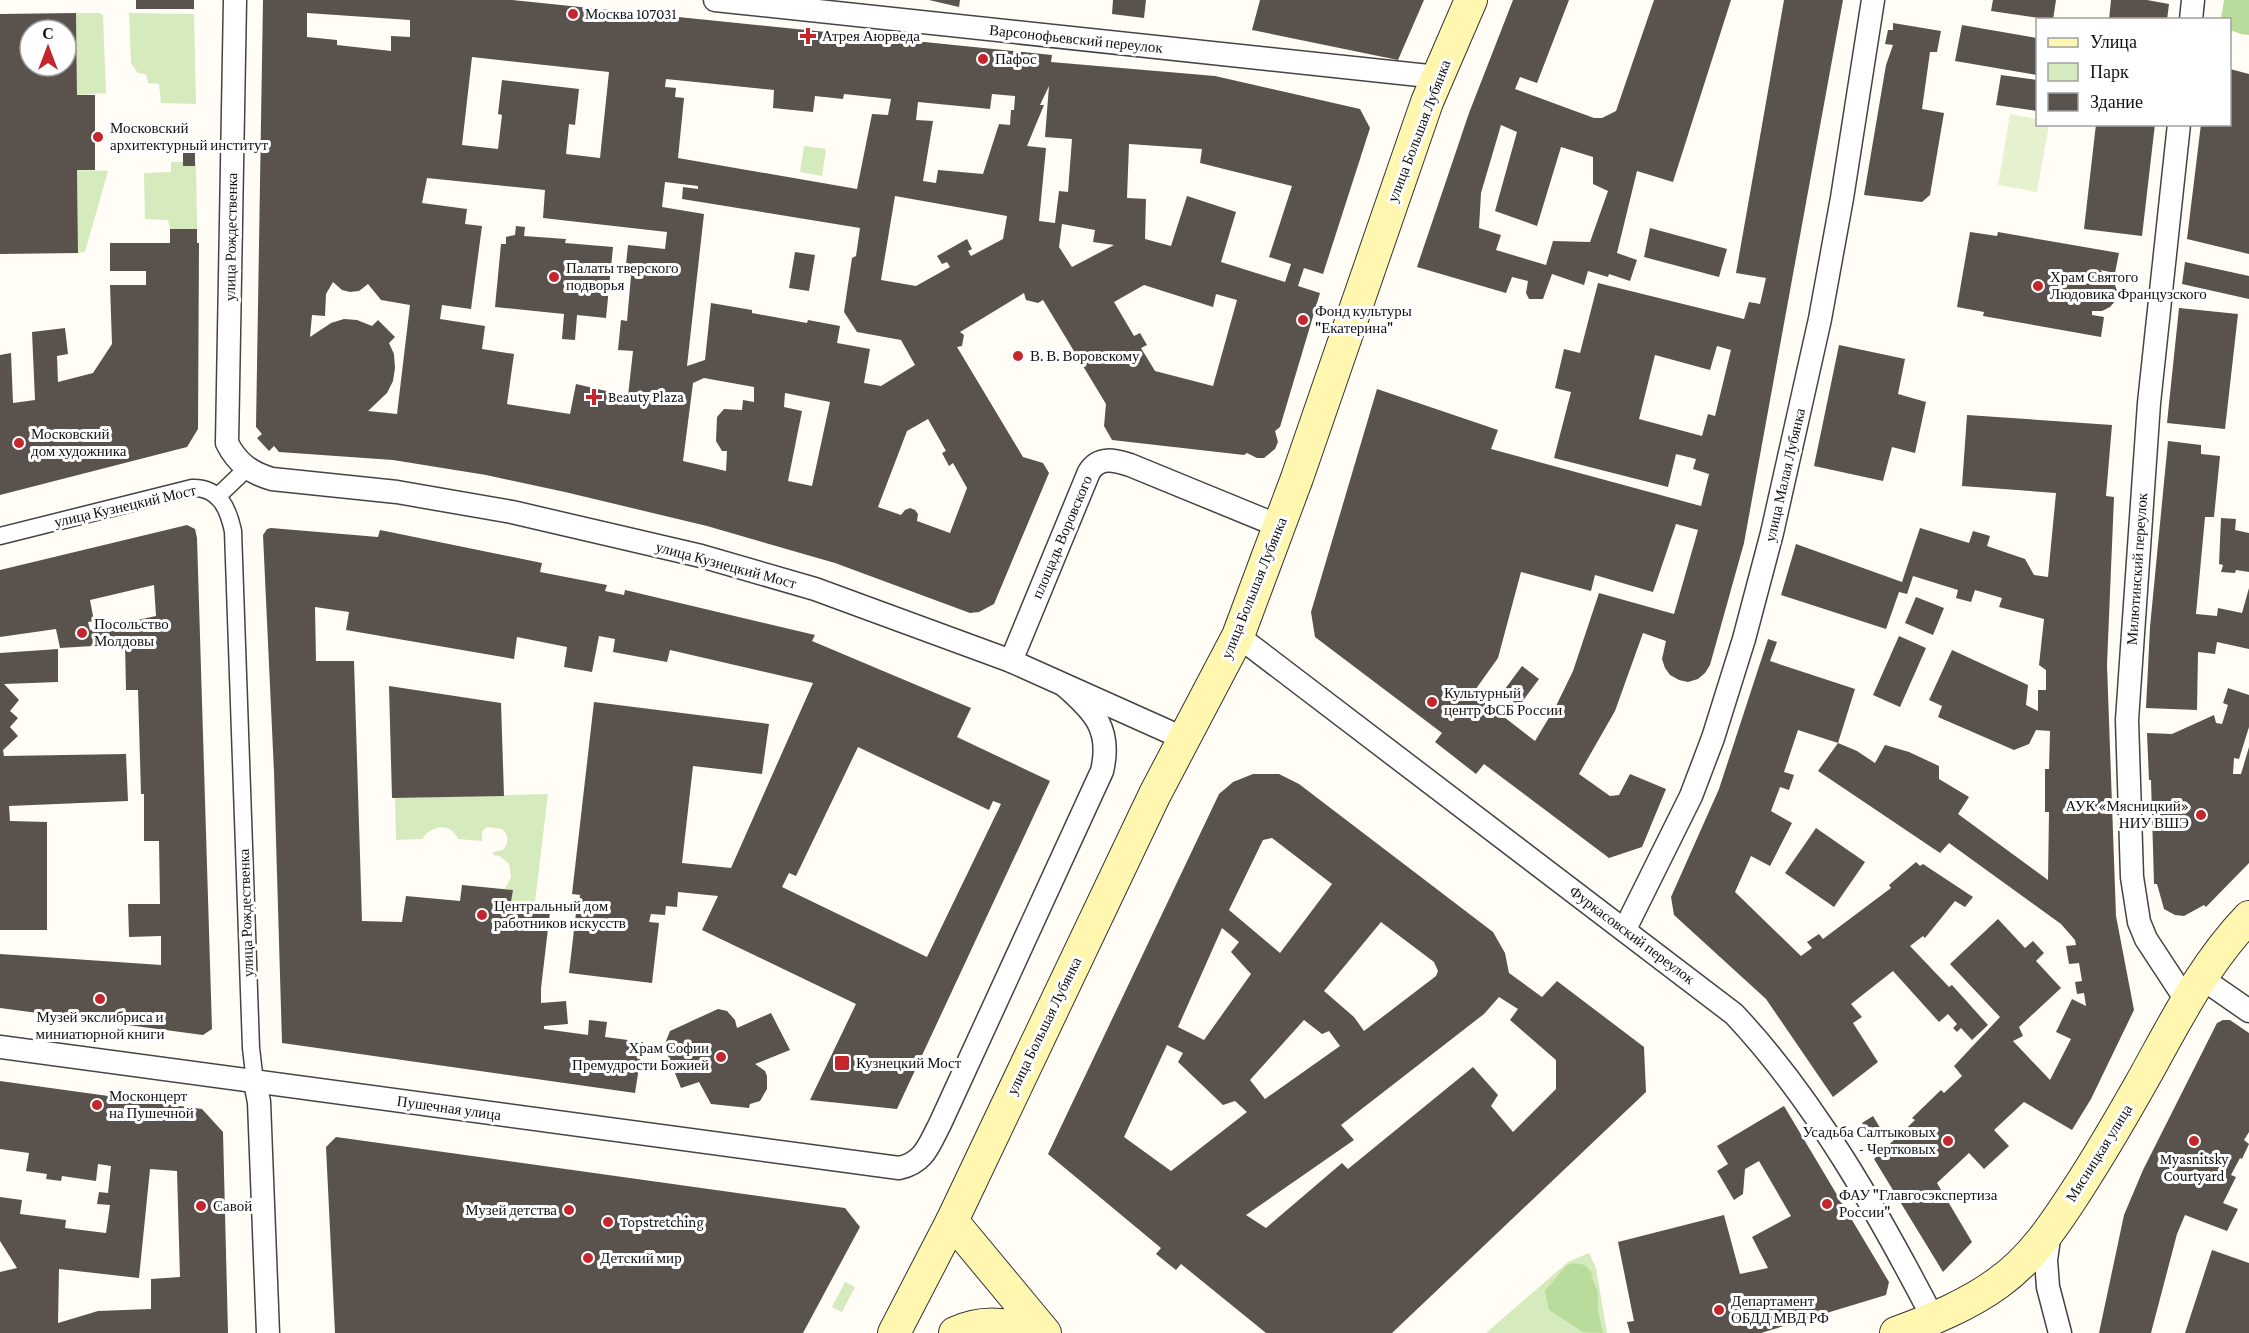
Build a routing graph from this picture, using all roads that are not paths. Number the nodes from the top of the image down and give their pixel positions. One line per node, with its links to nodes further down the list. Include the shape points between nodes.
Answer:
1 (235, 0): 9 (street, улица Рождественка, via 227,443)
2 (715, 0): 7 (street, Варсонофьевский переулок)
3 (1471, 0): 7 (main road, улица Большая Лубянка)
4 (1873, 0): 18 (street, улица Малая Лубянка, via 1820,319 1747,629 1691,796)
5 (2193, 0): 6 (street)
6 (2191, 18)
7 (1438, 77): 11 (main road, улица Большая Лубянка)
8 (2179, 126): 19 (street, Милютинский переулок, via 2148,411 2127,720 2132,877 2139,922 2146,939)
9 (243, 471): 10 (street, улица Кузнецкий Мост); 14 (street, улица Кузнецкий Мост, via 272,479 397,492 512,512 701,556 815,589)
10 (218, 496): 12 (street, улица Кузнецкий Мост, via 201,487 192,488); 22 (street, улица Рождественка, via 230,515 233,531)
11 (1279, 526): 13 (main road, улица Большая Лубянка); 14 (street, площадь Воровского, via 1130,465 1112,460 1096,463)
12 (0, 536)
13 (1238, 636): 16 (main road, улица Большая Лубянка); 18 (street, Фуркасовский переулок)
14 (1011, 661): 15 (street, улица Кузнецкий Мост)
15 (1064, 684): 16 (street, улица Кузнецкий Мост); 22 (street, Пушечная улица, via 1099,722 1106,754 1101,771 940,1124 920,1159 911,1166 899,1168)
16 (1185, 739): 23 (main road, улица Большая Лубянка, via 1155,794)
17 (2249, 917): 19 (main road, Мясницкая улица)
18 (1625, 929): 25 (street, Фуркасовский переулок, via 1721,1002 1750,1031 1819,1120)
19 (2193, 989): 20 (street); 24 (main road, Мясницкая улица, via 2108,1142)
20 (2249, 1011)
21 (0, 1047): 22 (street, Пушечная улица)
22 (255, 1082): 26 (street, улица Рождественка)
23 (952, 1221): 27 (main road, улица Большая Лубянка); 30 (main road)
24 (2050, 1230): 25 (main road, Мясницкая улица, via 2019,1267 1997,1284); 32 (street, via 2048,1287)
25 (1934, 1318): 31 (main road, Мясницкая улица)
26 (268, 1333)
27 (894, 1333)
28 (955, 1333): 29 (main road, via 992,1323)
29 (1030, 1333)
30 (1045, 1333)
31 (1896, 1333)
32 (2060, 1333)

